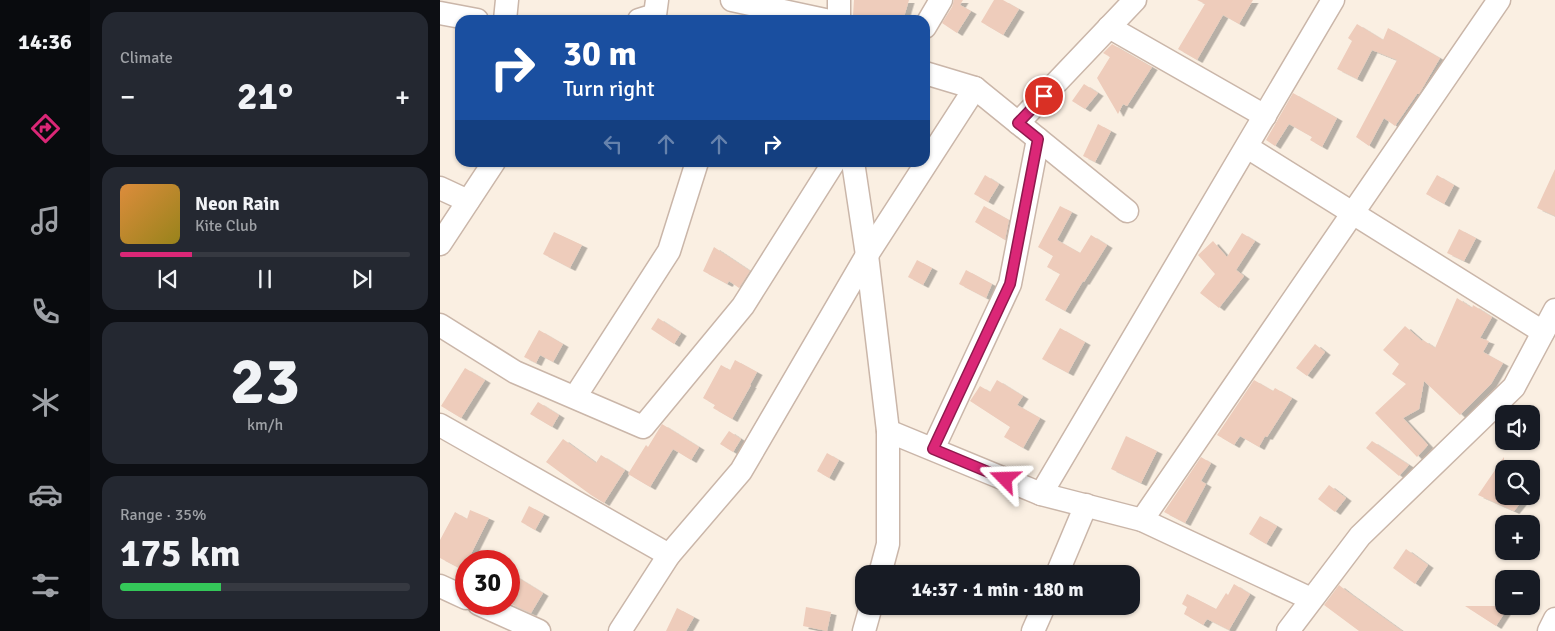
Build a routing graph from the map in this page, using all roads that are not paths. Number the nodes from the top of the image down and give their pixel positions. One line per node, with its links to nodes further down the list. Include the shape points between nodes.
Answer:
1 (508, 0): 10 (street)
2 (657, 0): 11 (street)
3 (839, 0): 13 (street)
4 (941, 0): 15 (street)
5 (1135, 0): 16 (street)
6 (1333, 0): 19 (street)
7 (1499, 0): 32 (street)
8 (741, 8): 12 (street)
9 (440, 13): 14 (street)
10 (505, 15)
11 (655, 15)
12 (790, 15)
13 (839, 15)
14 (455, 16)
15 (930, 19)
16 (1109, 27): 19 (street); 20 (street)
17 (930, 74): 18 (street)
18 (975, 88): 20 (street); 23 (street)
19 (1265, 116): 22 (street)
20 (1018, 123): 21 (street)
21 (1038, 139): 31 (street); 41 (street, via 1010,284)
22 (1247, 147): 32 (street); 42 (street)
23 (930, 158)
24 (491, 167): 30 (street)
25 (696, 167): 38 (street, via 669,250)
26 (831, 167): 38 (street, via 743,306 643,427)
27 (854, 167): 34 (street)
28 (924, 167): 34 (street)
29 (440, 188): 30 (street)
30 (468, 201): 33 (street)
31 (1127, 211)
32 (1353, 213): 37 (street); 44 (street)
33 (440, 244)
34 (868, 255): 40 (street); 45 (street, via 741,471)
35 (1555, 310): 37 (street)
36 (440, 326): 38 (street, via 515,372)
37 (1543, 332): 50 (street, via 1514,387 1360,536)
38 (575, 397)
39 (440, 425): 45 (street)
40 (888, 431): 41 (street); 46 (street, via 888,544)
41 (933, 449): 42 (street)
42 (1041, 494): 43 (street)
43 (1086, 505): 44 (street); 47 (street)
44 (1142, 520): 50 (street)
45 (669, 555): 56 (street)
46 (882, 565)
47 (1061, 565)
48 (440, 586): 49 (street)
49 (455, 593)
50 (1312, 599): 59 (street)
51 (503, 615): 55 (street)
52 (868, 615): 57 (street)
53 (1040, 615): 58 (street)
54 (1555, 619): 60 (street)
55 (539, 631)
56 (620, 631)
57 (864, 631)
58 (1034, 631)
59 (1288, 631)
60 (1548, 631)

